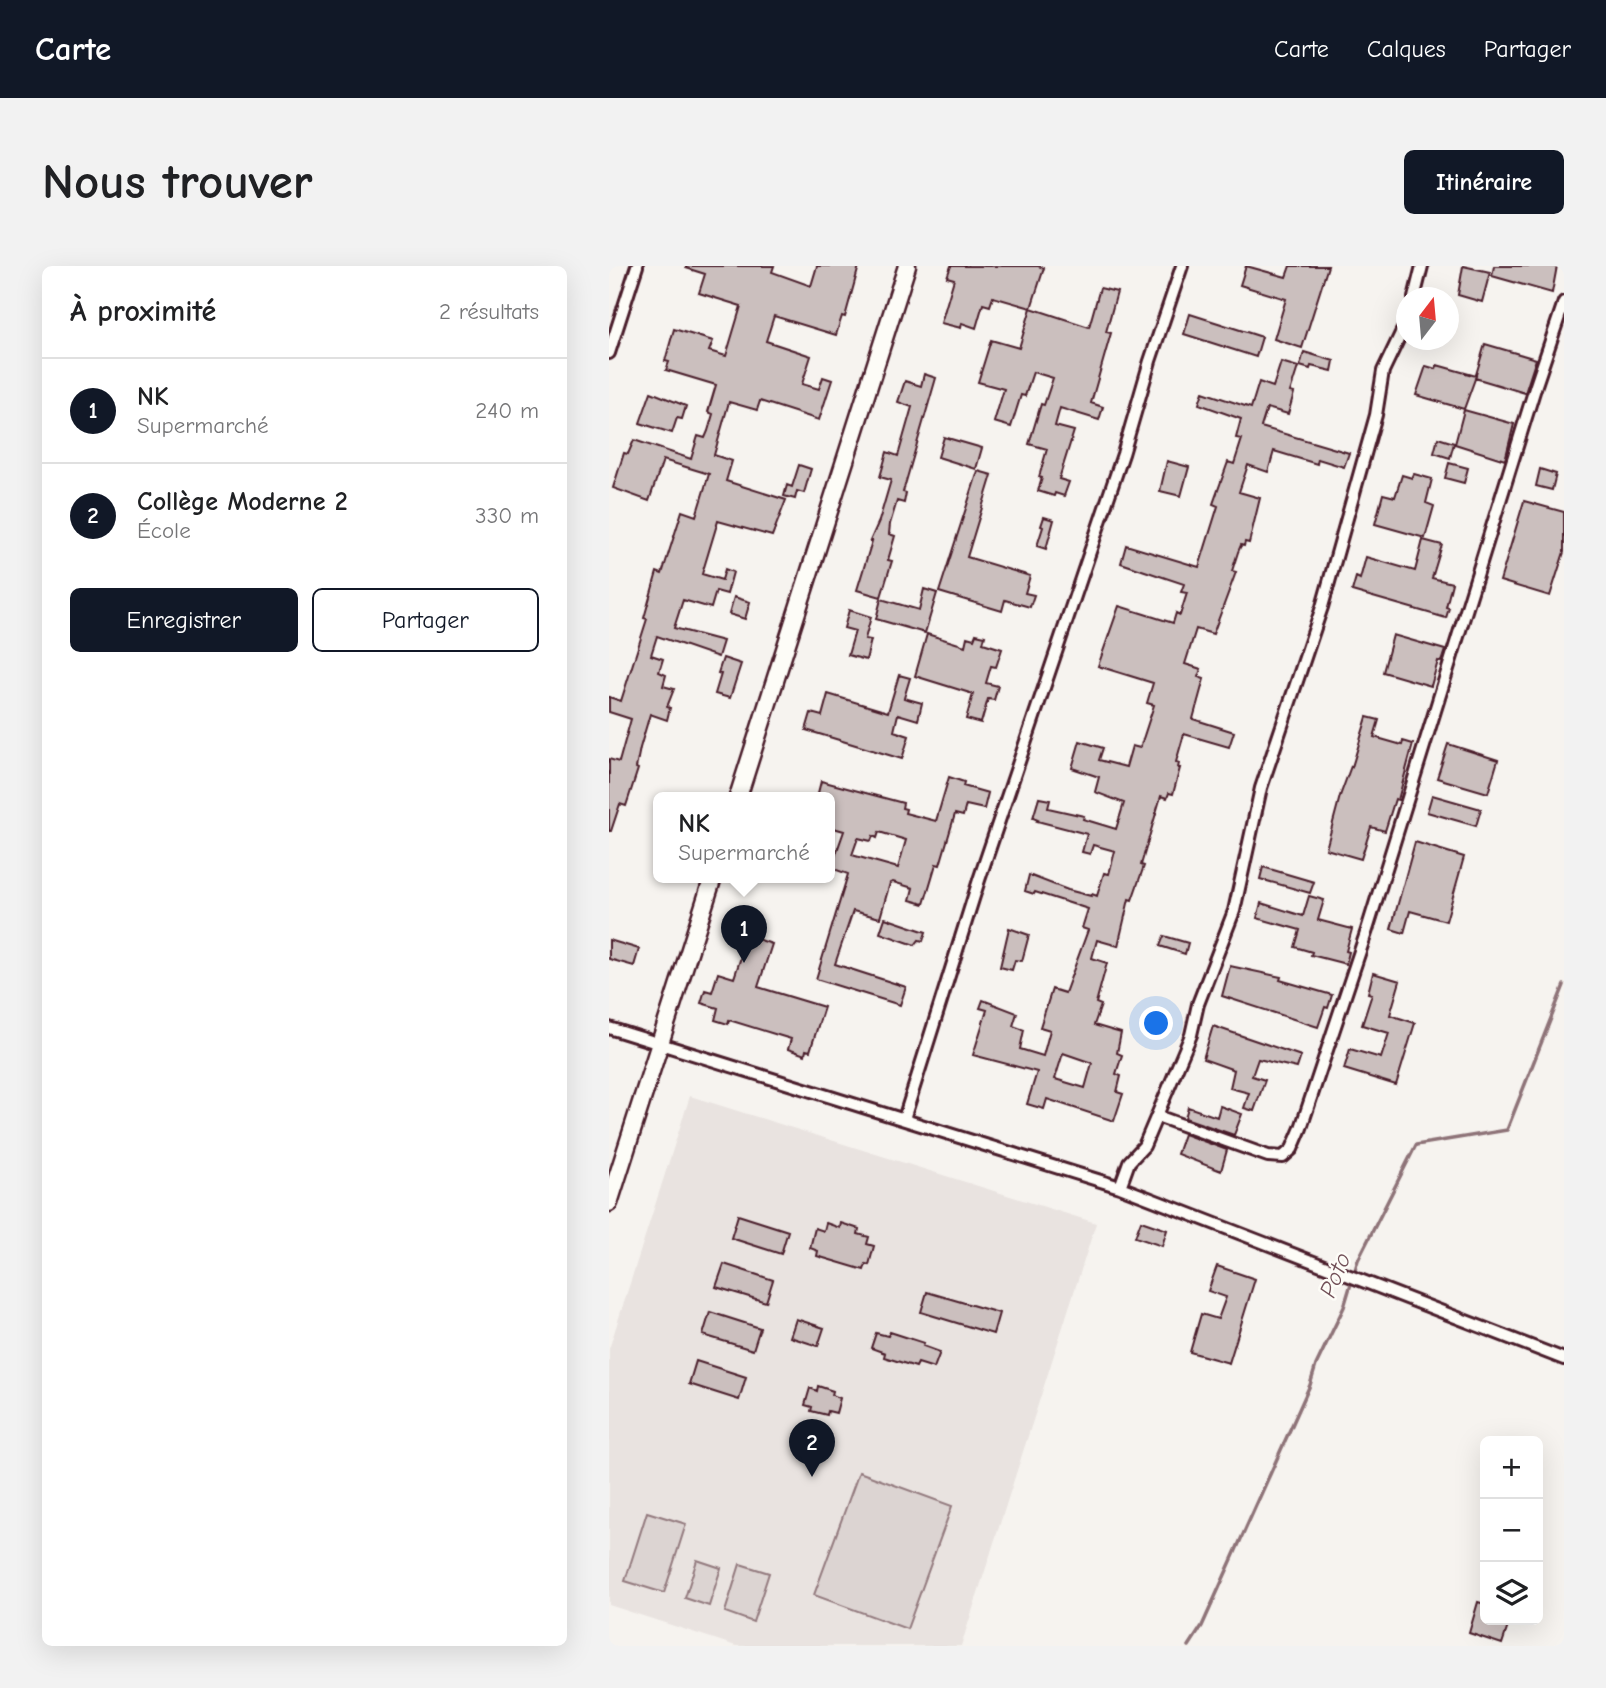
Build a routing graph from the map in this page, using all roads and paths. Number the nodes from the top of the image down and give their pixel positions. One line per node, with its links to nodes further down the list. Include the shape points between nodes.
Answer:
1 (637, 266): 8 (street)
2 (907, 266): 9 (street)
3 (1182, 266): 14 (street, via 978,880)
4 (1422, 266): 5 (street)
5 (1417, 287)
6 (1564, 302): 13 (street, via 1367,930 1292,1149 1283,1157 1268,1156)
7 (1396, 344): 13 (street, via 1383,371 1376,415 1322,607 1261,788 1234,911)
8 (609, 353)
9 (741, 792)
10 (711, 883): 12 (street)
11 (609, 1028): 12 (street)
12 (660, 1044): 14 (street); 16 (street)
13 (1157, 1116): 15 (street, via 1144,1146 1129,1162)
14 (904, 1119): 15 (street)
15 (1120, 1187): 17 (street)
16 (609, 1203)
17 (1564, 1359)

